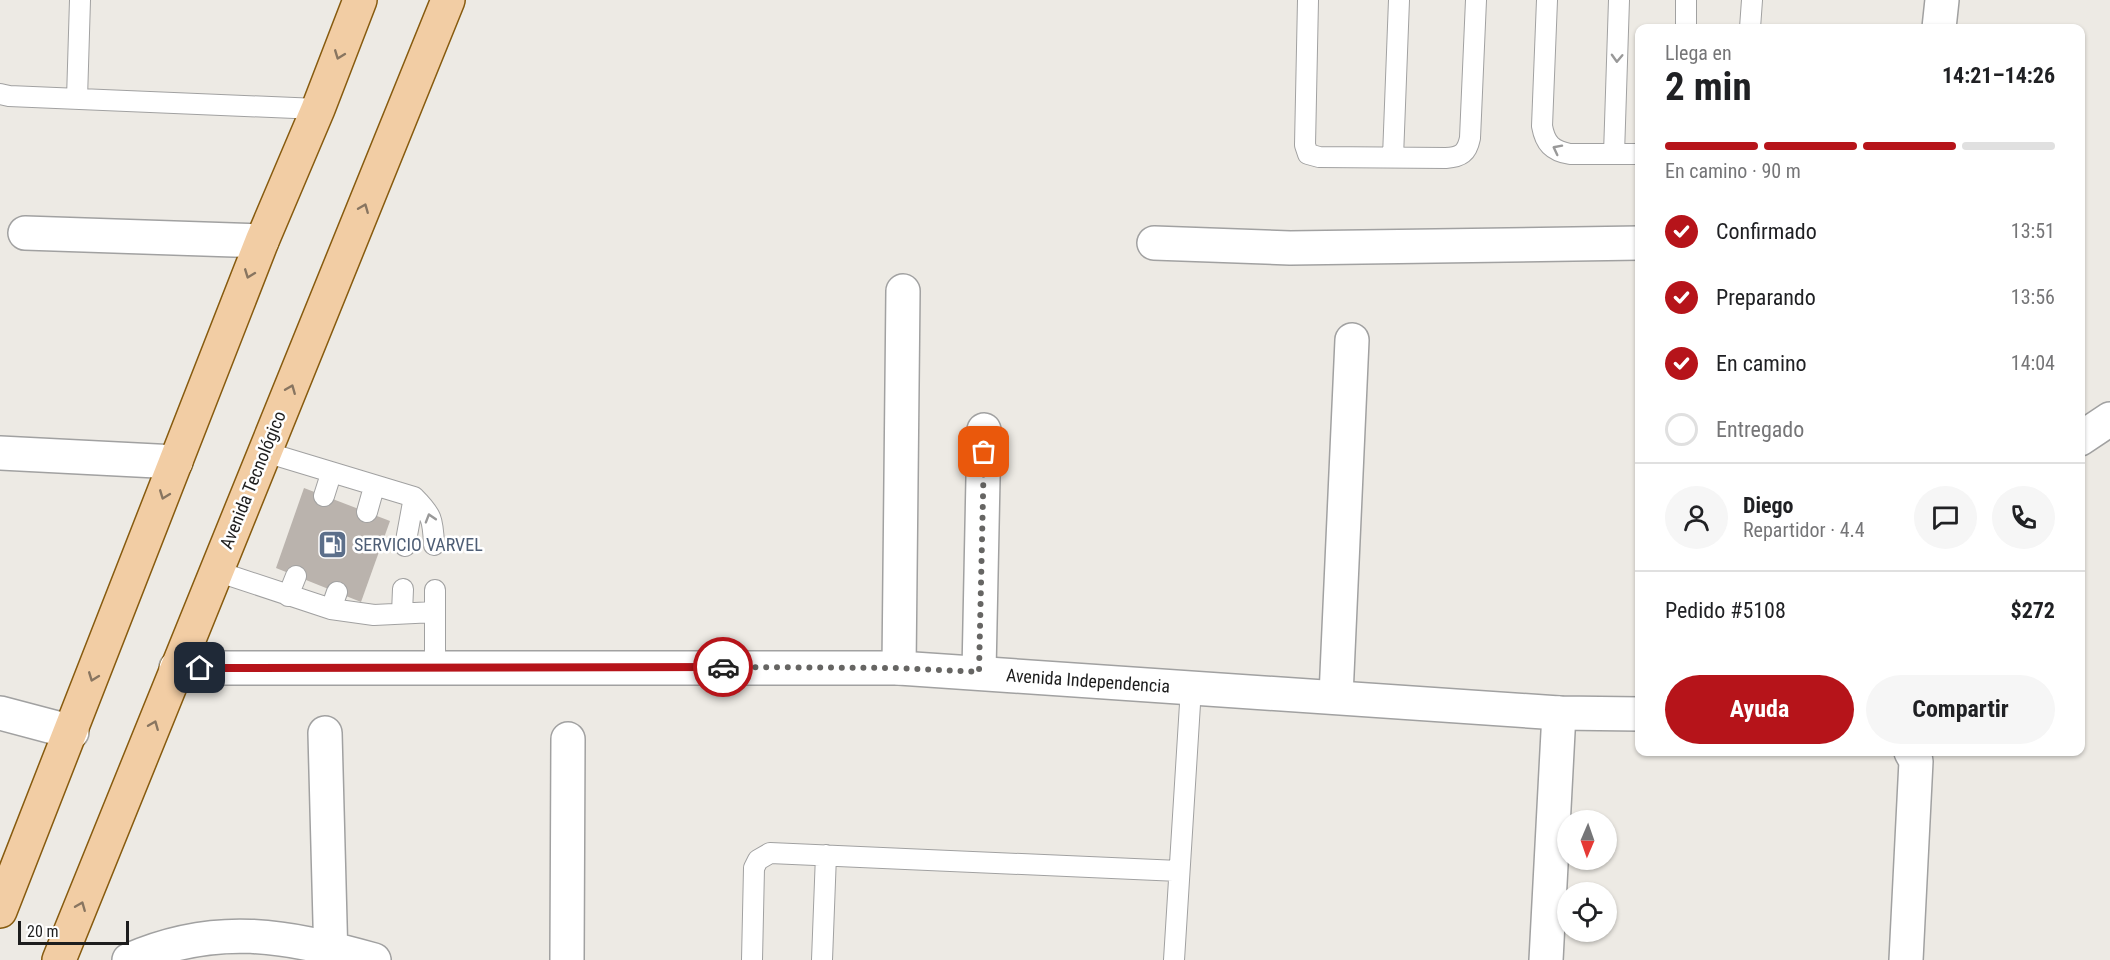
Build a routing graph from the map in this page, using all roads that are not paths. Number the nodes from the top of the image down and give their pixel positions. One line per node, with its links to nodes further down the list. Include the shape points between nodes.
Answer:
1 (80, 0): 16 (lane)
2 (360, 0): 17 (main road, one-way to 17)
3 (448, 0): 30 (main road, Avenida Tecnológico, one-way to 3)
4 (1308, 0): 20 (lane, via 1308,154)
5 (1399, 0): 20 (lane)
6 (1476, 0): 20 (lane, via 1468,148 1458,158)
7 (1547, 0): 18 (lane, one-way to 7, via 1559,152 1543,134)
8 (1619, 0): 18 (lane, one-way to 18)
9 (1686, 0): 12 (lane)
10 (1752, 0): 13 (lane)
11 (1942, 0): 14 (street)
12 (1686, 24)
13 (1750, 24)
14 (1939, 24)
15 (0, 94): 16 (lane)
16 (77, 99): 17 (lane)
17 (318, 109): 22 (main road)
18 (1614, 154): 19 (lane)
19 (1635, 154)
20 (1393, 157)
21 (25, 233): 22 (street)
22 (262, 241): 32 (main road, one-way to 32)
23 (1154, 243): 24 (street, via 1290,248)
24 (1635, 243)
25 (903, 291): 48 (street)
26 (1352, 340): 52 (street)
27 (2110, 419): 29 (street)
28 (984, 430): 50 (street)
29 (2085, 436)
30 (265, 452): 33 (lane); 40 (main road, Avenida Tecnológico)
31 (0, 453): 32 (street)
32 (176, 462): 56 (main road, one-way to 56)
33 (331, 474): 34 (lane); 35 (lane)
34 (374, 487): 36 (lane); 37 (lane)
35 (324, 496)
36 (414, 497): 38 (lane, one-way to 36, via 432,518); 39 (lane)
37 (367, 512)
38 (434, 545)
39 (405, 546)
40 (216, 571): 44 (lane); 47 (main road, Avenida Tecnológico)
41 (296, 576): 44 (lane)
42 (403, 589): 46 (lane)
43 (435, 590): 45 (lane)
44 (288, 596): 46 (lane, via 334,601 374,615)
45 (435, 612): 46 (lane); 49 (lane)
46 (402, 613)
47 (176, 668): 49 (street, Avenida Independencia); 65 (main road, Avenida Tecnológico, one-way to 47)
48 (899, 668): 49 (street, Avenida Independencia); 50 (street, Avenida Independencia)
49 (435, 669)
50 (979, 672): 51 (street, Avenida Independencia)
51 (1191, 688): 52 (street, Avenida Independencia); 61 (lane)
52 (1336, 696): 54 (street, Avenida Independencia)
53 (0, 713): 56 (street)
54 (1559, 713): 55 (street, Avenida Independencia); 72 (street)
55 (1635, 714)
56 (72, 732): 62 (main road)
57 (326, 733): 64 (street)
58 (568, 739): 68 (street)
59 (1913, 756): 73 (street)
60 (826, 855): 61 (lane); 69 (lane, via 770,854 758,860 754,868); 70 (lane)
61 (1179, 871): 71 (lane)
62 (0, 911)
63 (195, 949): 64 (street, via 219,935 275,938); 66 (street, via 176,942)
64 (331, 954): 67 (street)
65 (59, 960)
66 (129, 960)
67 (374, 960)
68 (567, 960)
69 (752, 960)
70 (822, 960)
71 (1174, 960)
72 (1546, 960)
73 (1906, 960)

